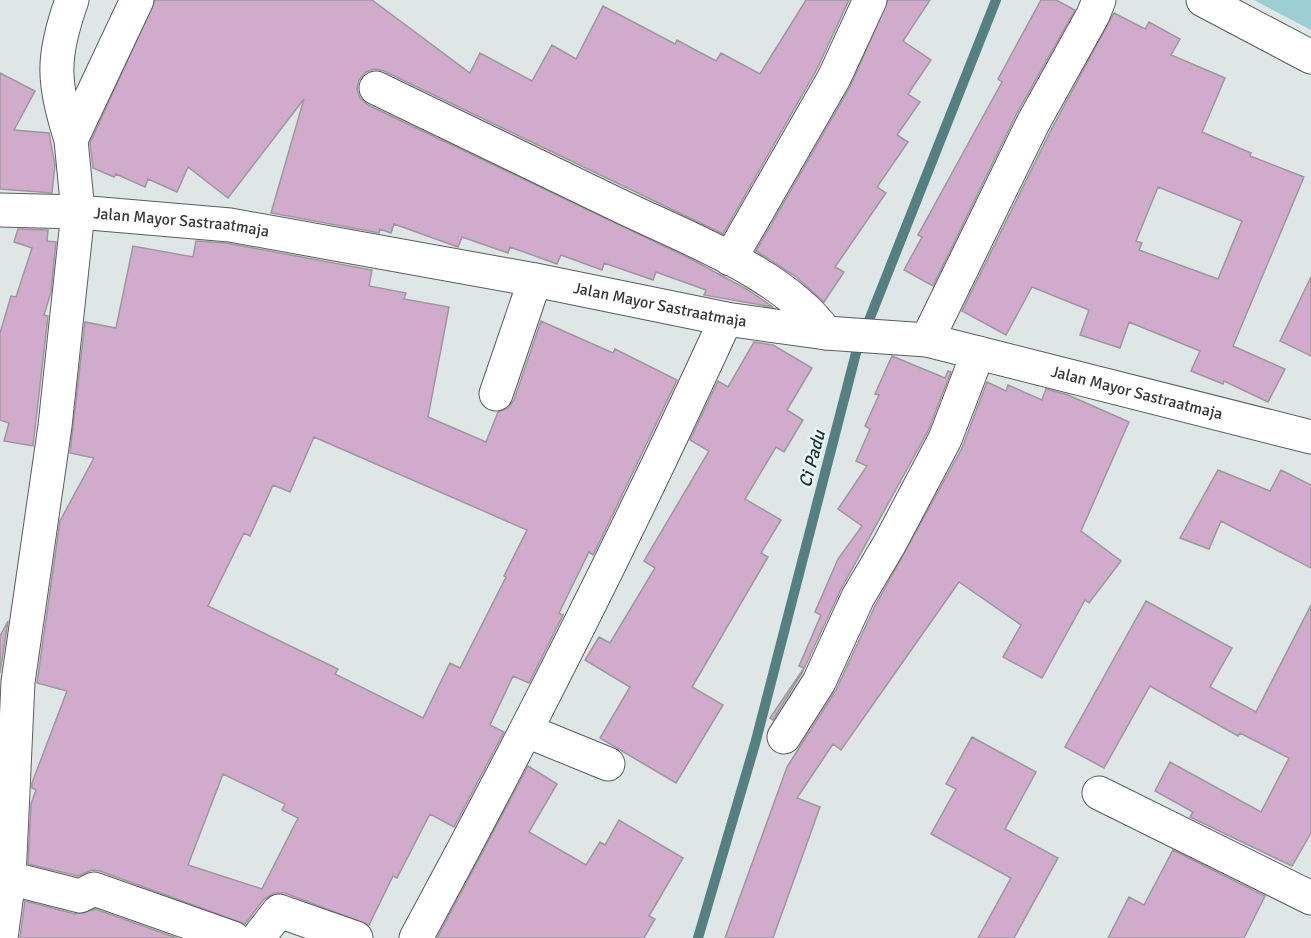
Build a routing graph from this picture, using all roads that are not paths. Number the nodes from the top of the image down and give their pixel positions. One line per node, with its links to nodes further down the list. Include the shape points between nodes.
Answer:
1 (72, 0): 8 (street, via 62,28 55,72)
2 (136, 0): 8 (street)
3 (870, 0): 11 (street, via 834,78)
4 (1099, 0): 15 (street)
5 (1203, 0): 6 (street)
6 (1311, 57)
7 (375, 88): 11 (street)
8 (71, 140): 10 (street)
9 (0, 210): 10 (street, Jalan Mayor Sastraatmaja)
10 (78, 212): 12 (street, Jalan Mayor Sastraatmaja, via 230,225); 23 (street, via 55,426 18,682)
11 (729, 259): 14 (street, via 790,293)
12 (535, 280): 13 (street, Jalan Mayor Sastraatmaja); 17 (street)
13 (726, 319): 14 (street, Jalan Mayor Sastraatmaja); 19 (street, via 645,496)
14 (827, 333): 15 (street, Jalan Mayor Sastraatmaja)
15 (913, 338): 16 (street, Jalan Mayor Sastraatmaja)
16 (978, 352): 18 (street, Jalan Mayor Sastraatmaja); 20 (street, via 945,439 858,597 819,681)
17 (496, 394)
18 (1311, 437)
19 (527, 731): 21 (street); 29 (street)
20 (784, 737)
21 (608, 765)
22 (1099, 793): 24 (street)
23 (9, 878): 25 (street); 26 (street, via 80,896 90,890 99,891)
24 (1311, 898)
25 (1, 938)
26 (233, 938)
27 (258, 938): 28 (street, via 279,910)
28 (356, 938)
29 (416, 938)

